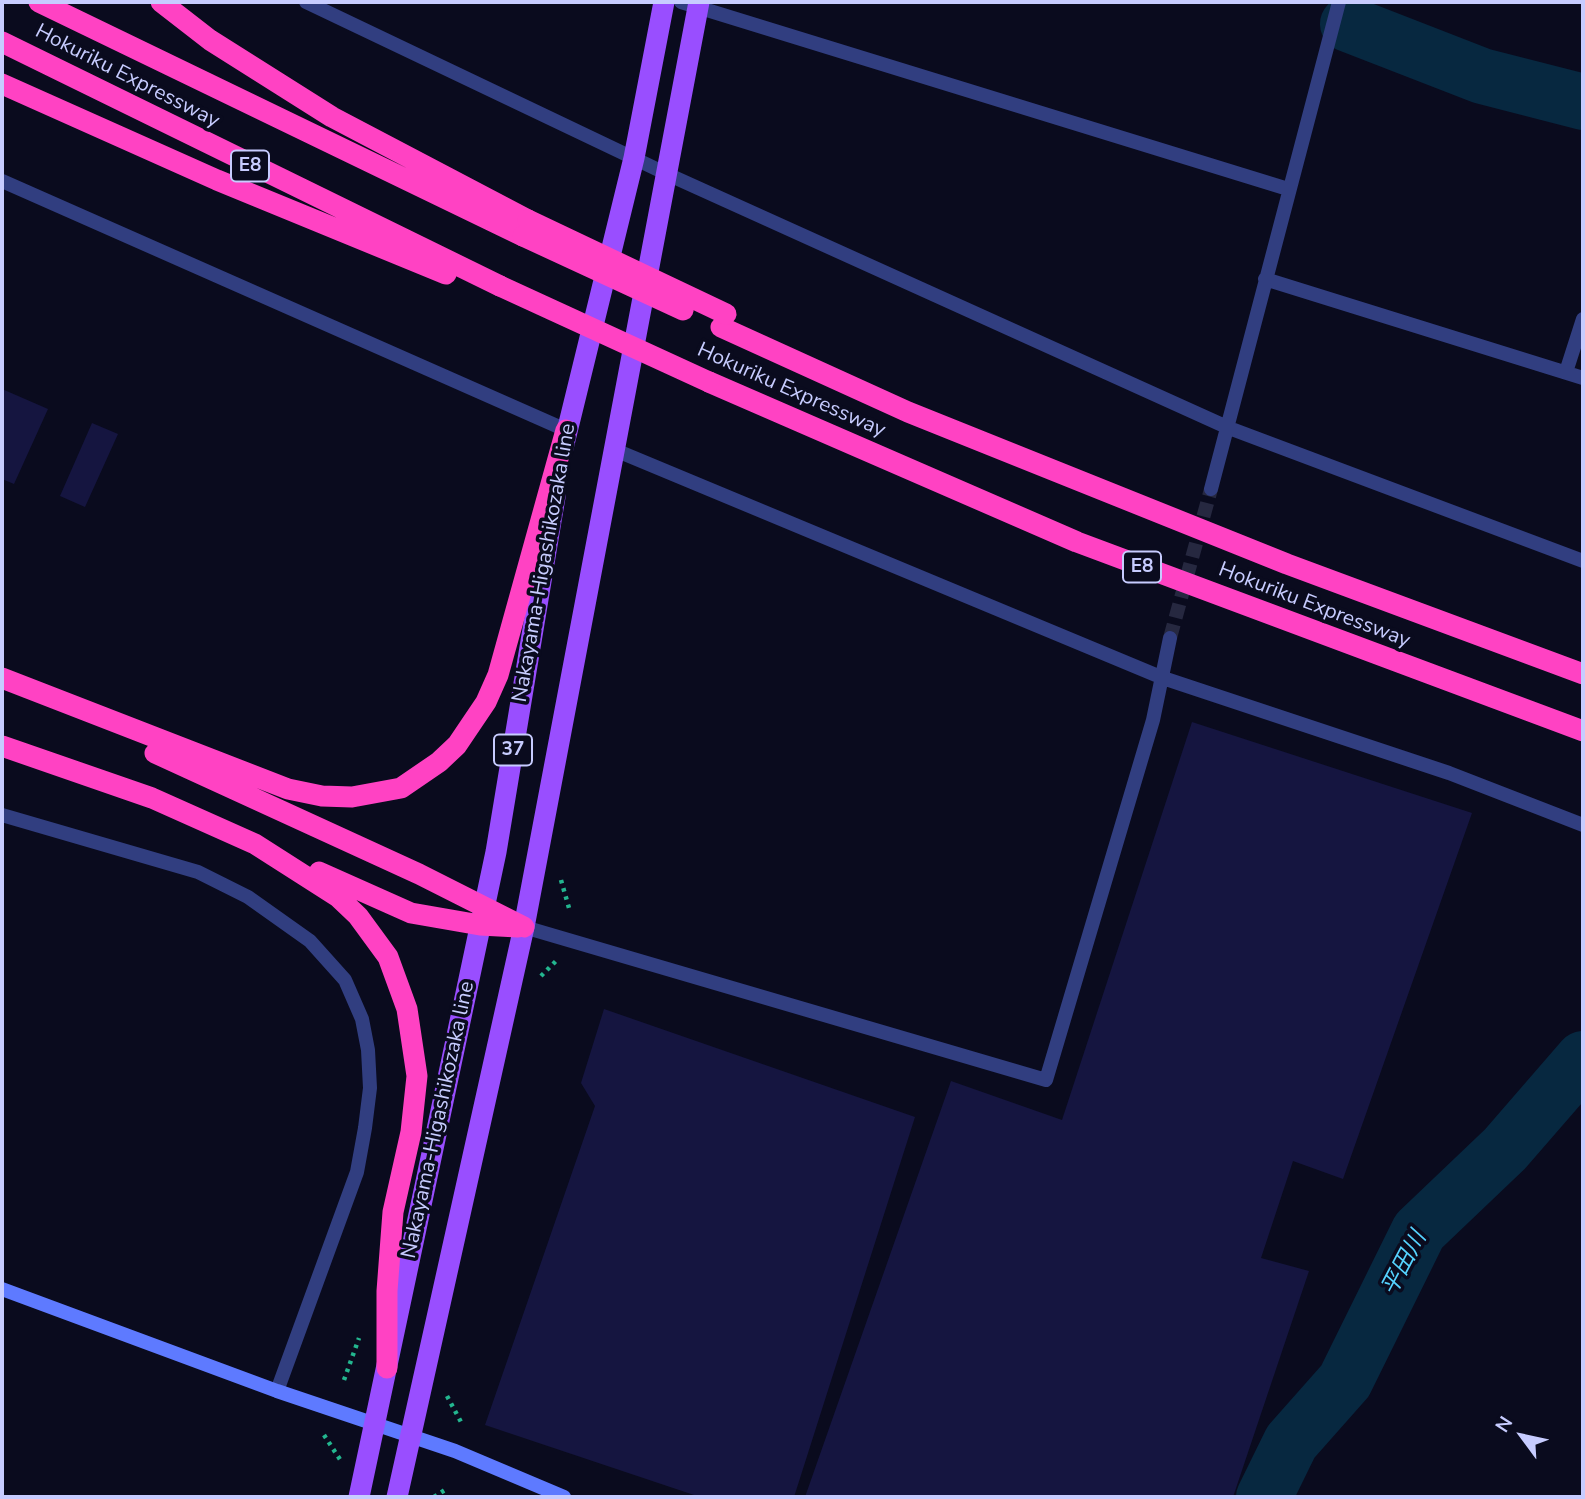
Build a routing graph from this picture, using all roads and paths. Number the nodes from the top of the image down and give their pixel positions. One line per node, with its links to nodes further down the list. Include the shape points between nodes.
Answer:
1 (39, 2): 13 (highway, Hokuriku Expressway)
2 (161, 2): 13 (highway, via 210,40 332,117)
3 (306, 2): 9 (street)
4 (664, 2): 9 (main road, Nakayama-Higashikozaka line / 37)
5 (1339, 2): 12 (street)
6 (693, 4): 10 (main road, Nakayama-Higashikozaka line / 37); 12 (street)
7 (2, 42): 15 (highway, Hokuriku Expressway / E8)
8 (2, 84): 15 (highway, via 217,180)
9 (634, 158): 10 (street); 20 (main road, Nakayama-Higashikozaka line / 37)
10 (667, 174): 19 (street); 21 (main road, Nakayama-Higashikozaka line / 37)
11 (2, 181): 20 (street)
12 (1288, 189): 14 (street)
13 (525, 228): 25 (highway, Hokuriku Expressway, bridge, via 723,321 1024,450 1110,493)
14 (1265, 279): 17 (street); 19 (street)
15 (499, 290): 29 (highway, Hokuriku Expressway / E8, bridge, via 1090,547)
16 (1583, 319): 17 (street)
17 (1566, 372): 18 (street)
18 (1583, 378)
19 (1229, 428): 22 (street); 23 (street)
20 (566, 430): 26 (highway, via 498,675 486,702 457,745 401,788 352,797 288,789); 34 (main road, Nakayama-Higashikozaka line / 37)
21 (615, 450): 27 (street); 35 (main road, Nakayama-Higashikozaka line / 37)
22 (1211, 489)
23 (1583, 561)
24 (1170, 638): 27 (street)
25 (1583, 674)
26 (2, 678)
27 (1163, 678): 32 (street, via 1449,773); 35 (street, via 1046,1080)
28 (2, 683): 34 (highway)
29 (1583, 731)
30 (2, 746): 33 (highway, via 152,799)
31 (2, 815): 38 (street, via 198,872 247,897 310,941 345,980 362,1018 368,1051 365,1128 357,1172)
32 (1583, 825)
33 (255, 844): 34 (highway, via 411,913); 37 (highway, via 310,877 358,916 388,957 407,1009 416,1076 411,1132 393,1212)
34 (482, 916): 35 (highway); 37 (main road, Nakayama-Higashikozaka line / 37)
35 (524, 927): 40 (main road, Nakayama-Higashikozaka line / 37)
36 (2, 1289): 38 (street)
37 (387, 1368): 39 (main road, Nakayama-Higashikozaka line / 37)
38 (277, 1391): 39 (street)
39 (372, 1422): 40 (street); 42 (main road, Nakayama-Higashikozaka line / 37)
40 (410, 1436): 43 (main road, Nakayama-Higashikozaka line / 37); 45 (street)
41 (448, 1488): 44 (path)
42 (359, 1497)
43 (397, 1497)
44 (434, 1497)
45 (564, 1497)

